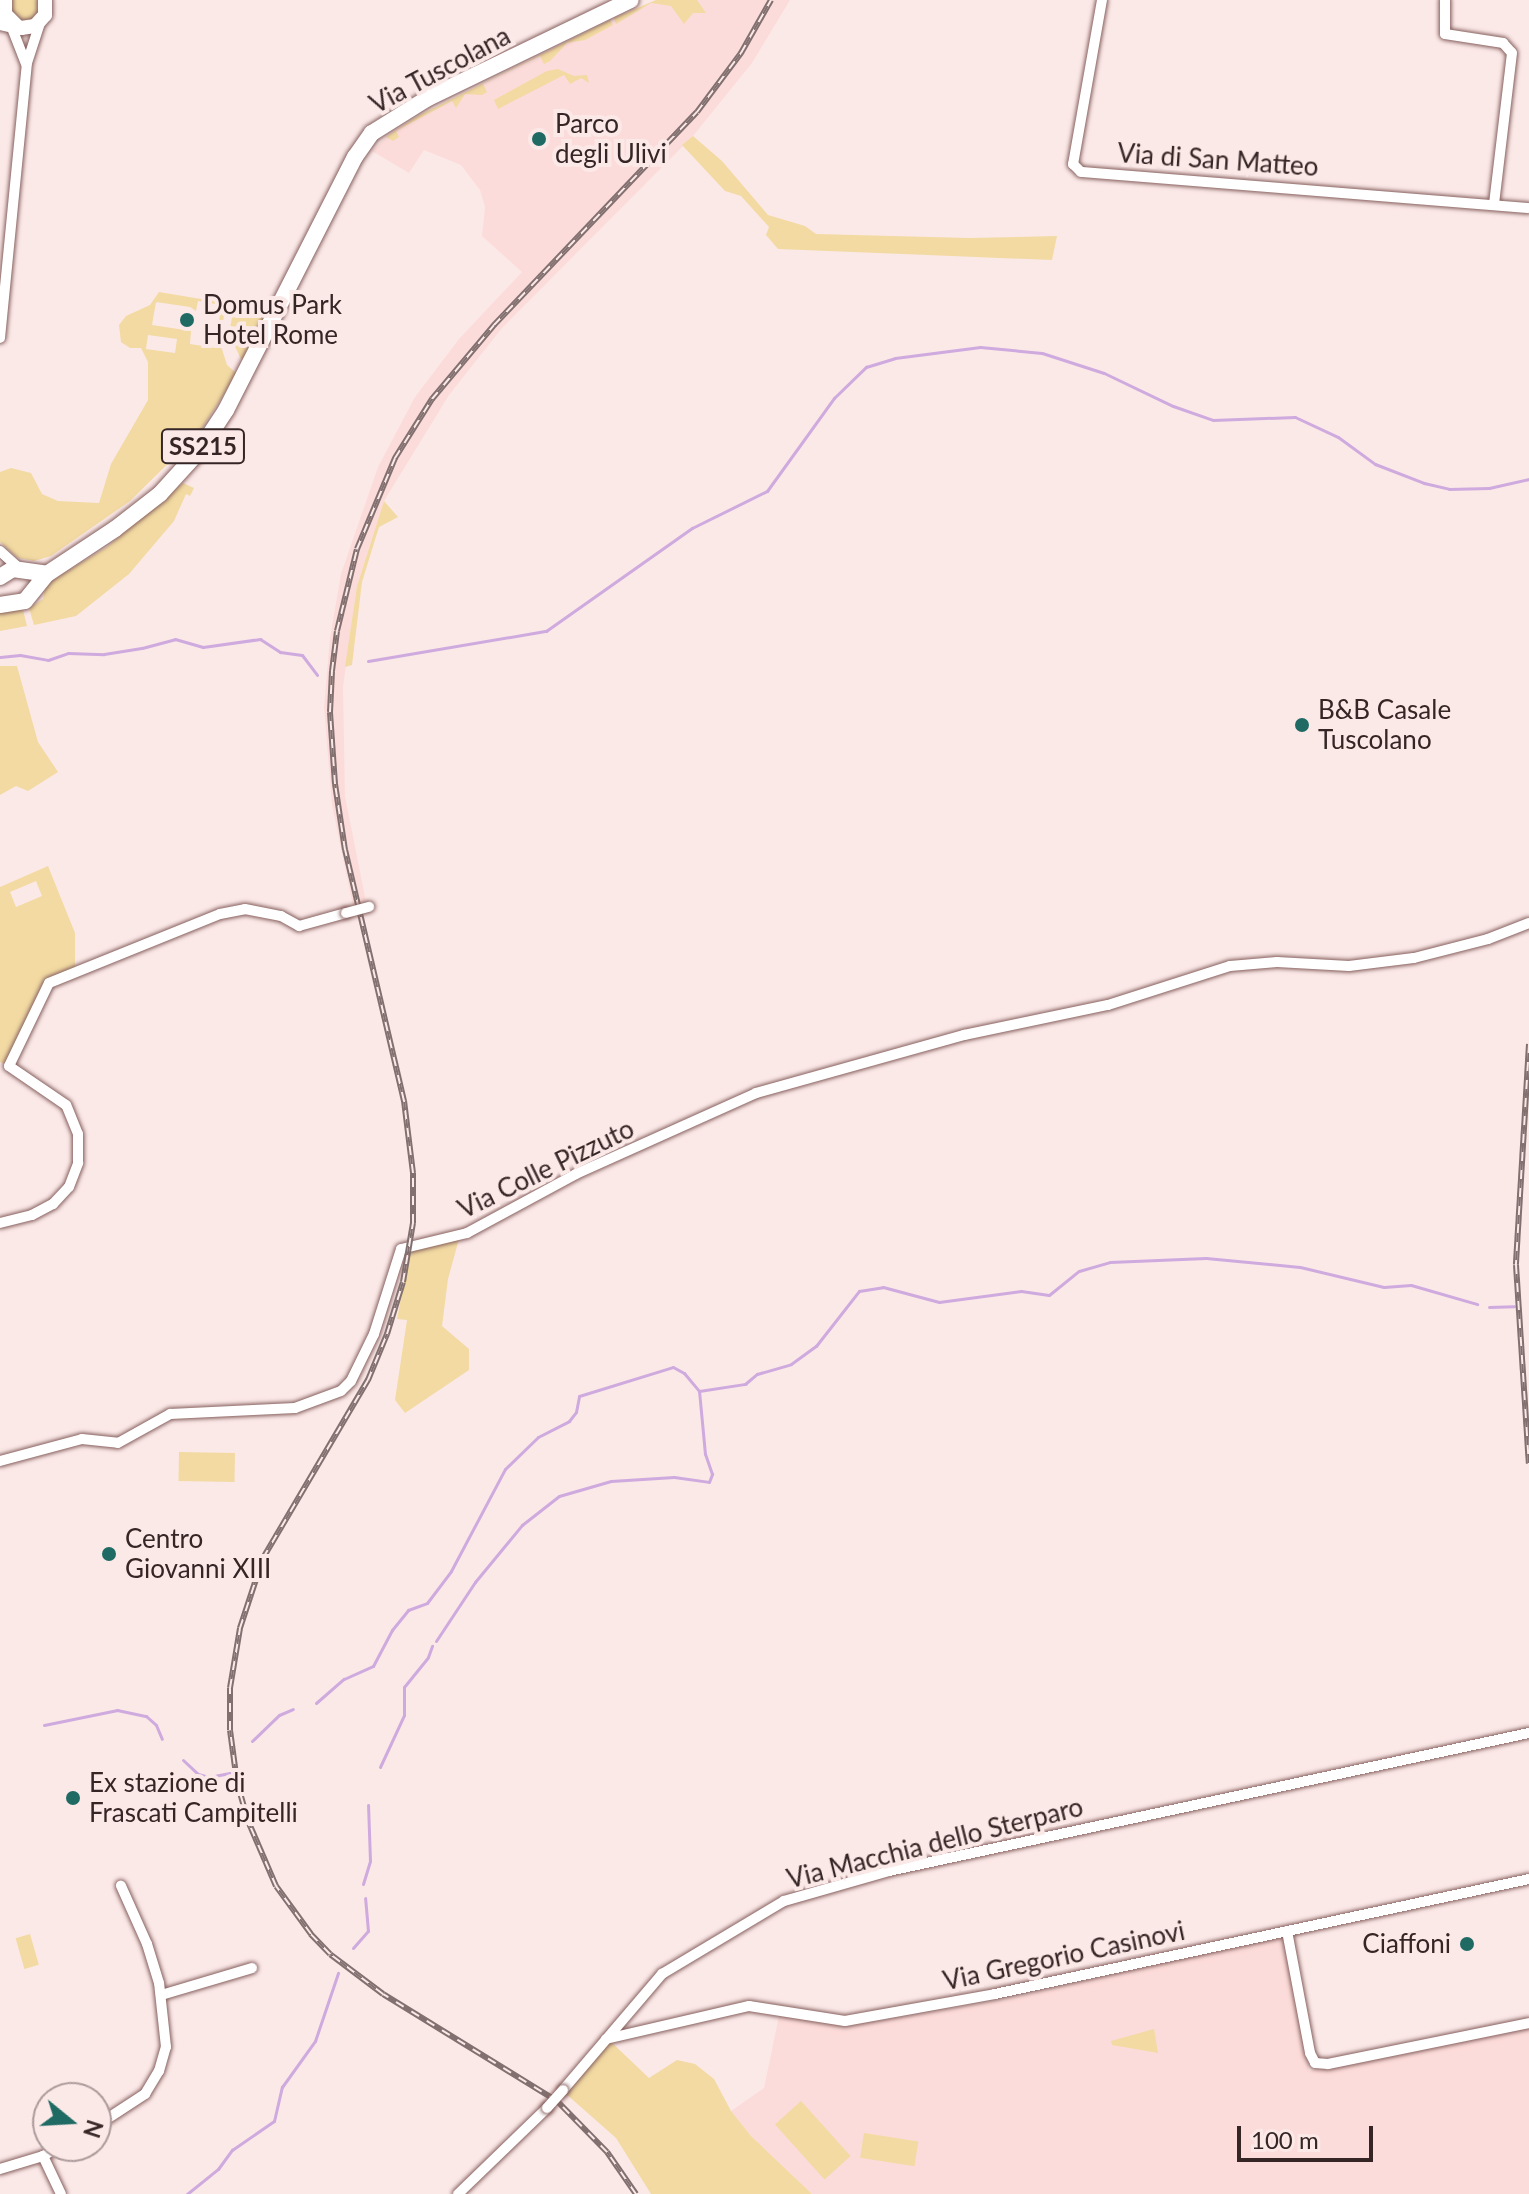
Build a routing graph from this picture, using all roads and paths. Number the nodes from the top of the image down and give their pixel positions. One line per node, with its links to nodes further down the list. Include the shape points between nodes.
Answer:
1 (5, 0): 9 (main road)
2 (45, 0): 8 (main road)
3 (615, 0): 7 (main road, Via Tuscolana / SS215)
4 (631, 0): 7 (main road, Via Tuscolana / SS215)
5 (1102, 0): 11 (street, Via di San Matteo, via 1073,164 1081,172)
6 (1445, 0): 11 (street, via 1447,36 1503,43 1512,53)
7 (601, 13): 16 (main road, Via Tuscolana / SS215, via 428,98 372,133 207,440 153,499)
8 (41, 21): 9 (main road); 10 (street)
9 (11, 25): 10 (street)
10 (27, 70): 13 (street)
11 (1494, 205): 12 (street, Via di San Matteo)
12 (1529, 208)
13 (0, 338)
14 (0, 551): 15 (street)
15 (22, 570): 16 (main road); 17 (main road); 18 (main road, via 32,582)
16 (47, 574): 18 (main road, Via Tuscolana)
17 (0, 577)
18 (31, 592): 19 (main road, via 22,602)
19 (3, 601)
20 (369, 907): 22 (street, bridge, via 299,926 281,916 245,909 220,914 49,983 9,1066 66,1105 78,1134 78,1163 69,1187 53,1204)
21 (1529, 923): 23 (street, Via Colle Pizzuto, via 1445,951 1379,963 1236,965 1108,1005 964,1035 756,1093 576,1174 467,1233 404,1247 396,1257 376,1327 341,1391 308,1404 170,1414 118,1443 82,1439)
22 (0, 1223)
23 (0, 1461)
24 (1529, 1733): 31 (street, Via Macchia dello Sterparo, via 889,1871 791,1899 662,1974)
25 (1529, 1879): 27 (street, Via Gregorio Casinovi)
26 (121, 1886): 29 (street, via 147,1944)
27 (1287, 1931): 30 (street, via 1315,2063); 31 (street, Via Gregorio Casinovi, via 845,2021 749,2006)
28 (252, 1968): 29 (street)
29 (161, 1995): 32 (street, via 166,2047 156,2079 136,2103)
30 (1529, 2023)
31 (606, 2039): 37 (street, Via Macchia dello Sterparo, bridge, via 547,2108)
32 (112, 2117)
33 (32, 2159): 35 (street)
34 (46, 2162): 36 (street)
35 (0, 2169)
36 (61, 2194)
37 (458, 2194)

